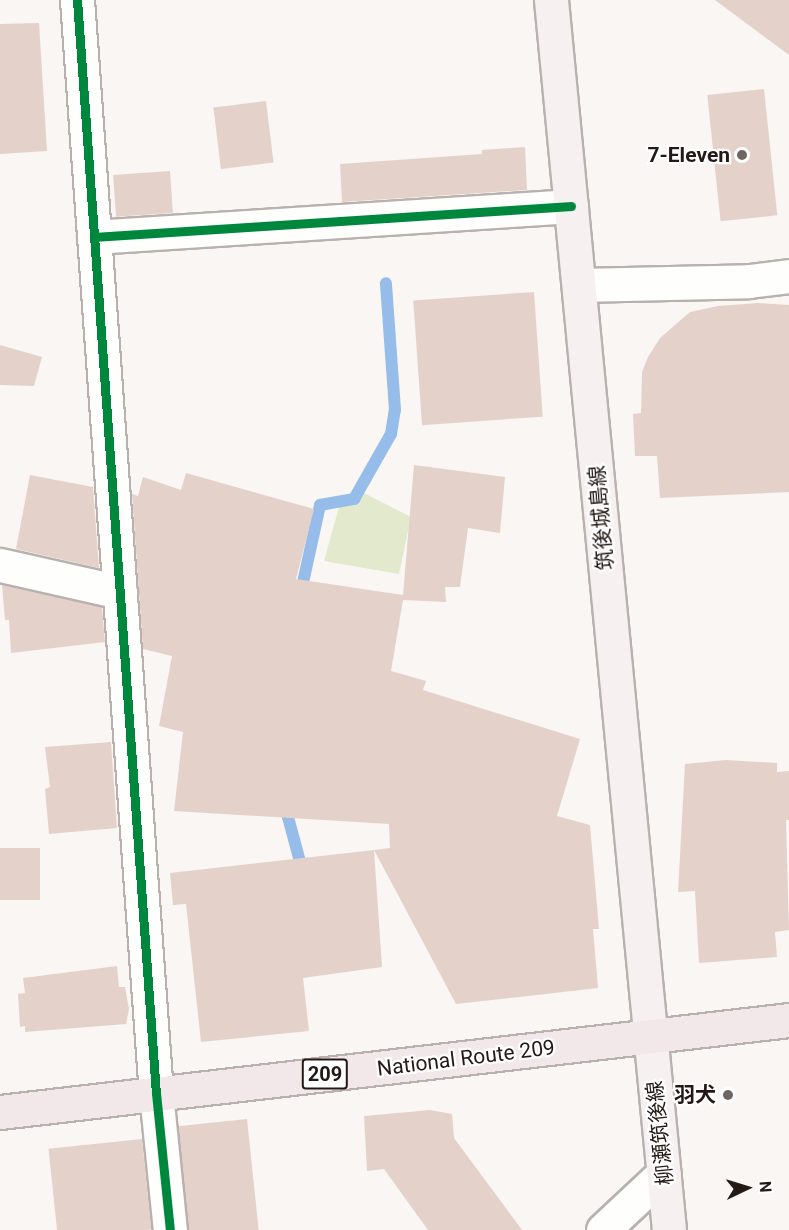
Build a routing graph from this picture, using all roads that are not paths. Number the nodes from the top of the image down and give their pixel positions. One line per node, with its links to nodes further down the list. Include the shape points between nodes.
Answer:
1 (77, 0): 4 (street)
2 (551, 0): 3 (main road, 筑後城島線)
3 (571, 206): 4 (street); 6 (main road, 筑後城島線)
4 (94, 237): 8 (street)
5 (789, 276): 6 (street, via 749,281)
6 (579, 285): 10 (main road, 筑後城島線)
7 (0, 565): 8 (street)
8 (120, 592): 11 (street)
9 (786, 1016): 10 (highway, National Route 209 / 209)
10 (650, 1036): 11 (highway, National Route 209 / 209); 13 (main road, 柳瀬筑後線)
11 (156, 1093): 12 (highway, National Route 209 / 209); 14 (street)
12 (0, 1112)
13 (664, 1173): 15 (street); 16 (main road, 柳瀬筑後線)
14 (170, 1230)
15 (603, 1230)
16 (669, 1230)

